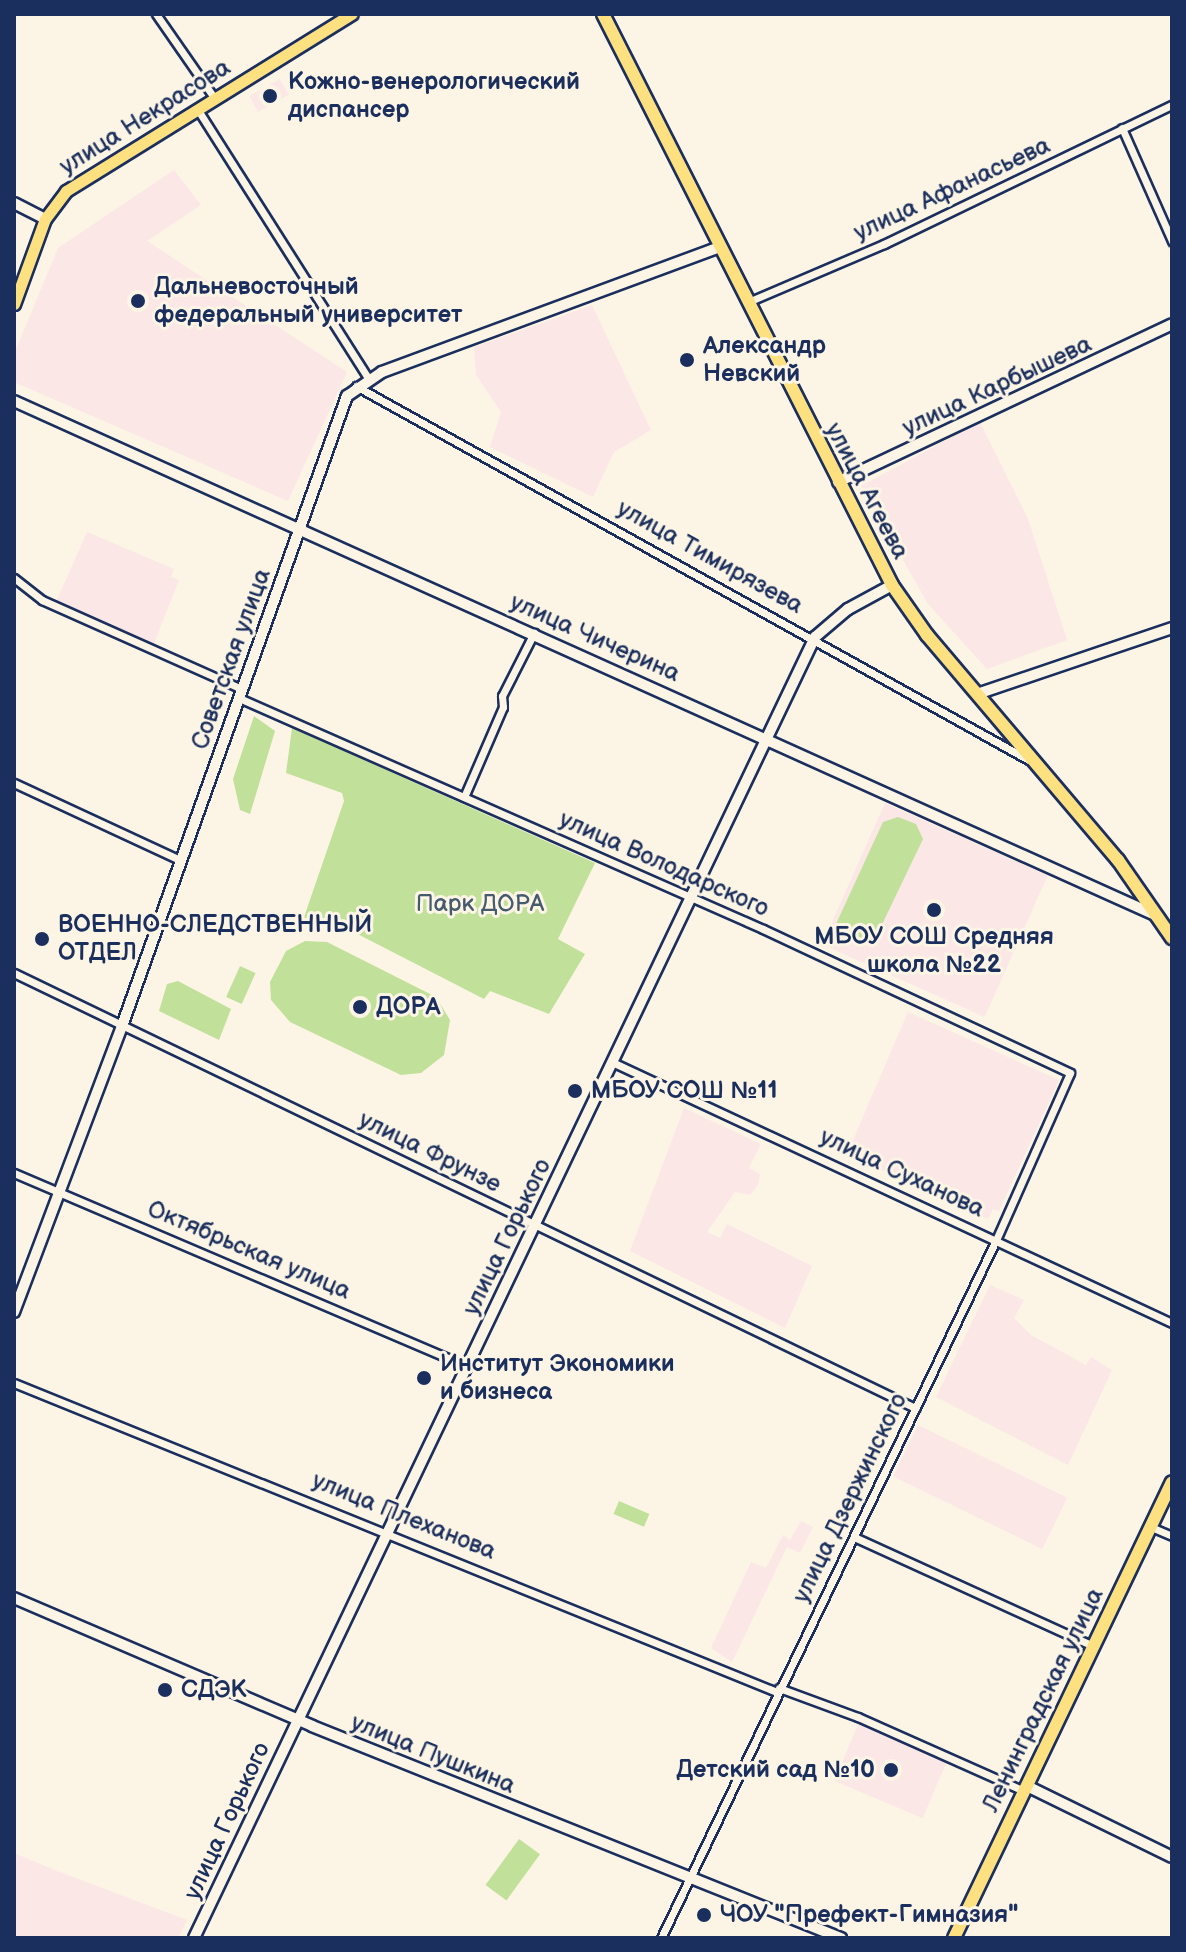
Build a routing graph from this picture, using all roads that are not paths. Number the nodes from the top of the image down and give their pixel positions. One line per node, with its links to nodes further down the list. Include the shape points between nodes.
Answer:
1 (156, 14): 4 (street)
2 (352, 14): 4 (main road, улица Некрасова)
3 (603, 14): 11 (highway, улица Агеева)
4 (215, 99): 6 (main road, улица Некрасова)
5 (1172, 105): 7 (street, улица Афанасьева)
6 (198, 110): 9 (main road, улица Некрасова, via 66,191); 15 (street)
7 (1122, 128): 10 (street); 12 (street, улица Афанасьева, via 884,244)
8 (14, 203): 9 (main road)
9 (45, 219): 13 (main road, улица Некрасова)
10 (1172, 241)
11 (718, 248): 12 (highway, улица Агеева); 15 (main road)
12 (746, 303): 18 (highway, улица Агеева)
13 (14, 304)
14 (1172, 324): 18 (main road, улица Карбышева)
15 (368, 378): 16 (main road)
16 (356, 386): 19 (main road, Советская улица); 24 (street, улица Тимирязева)
17 (14, 401): 19 (main road, улица Чичерина)
18 (838, 482): 21 (highway, улица Агеева)
19 (299, 528): 23 (main road, улица Чичерина); 25 (main road, Советская улица)
20 (14, 578): 25 (street, улица Володарского, via 30,595)
21 (892, 585): 24 (main road, улица Горького, via 848,609); 26 (highway, улица Агеева)
22 (1172, 628): 26 (main road)
23 (534, 632): 27 (main road, улица Чичерина); 30 (street, via 502,696 503,707)
24 (815, 637): 27 (main road, улица Горького); 28 (street, улица Тимирязева)
25 (241, 694): 30 (street, улица Володарского); 31 (main road, Советская улица)
26 (977, 694): 28 (highway, улица Агеева)
27 (766, 737): 32 (main road, улица Горького); 33 (main road, улица Чичерина)
28 (1042, 768): 33 (highway, улица Агеева)
29 (14, 783): 31 (street)
30 (464, 797): 32 (street, улица Володарского)
31 (180, 860): 36 (main road, Советская улица)
32 (691, 898): 37 (main road, улица Горького); 38 (street, улица Володарского)
33 (1158, 916): 34 (highway, улица Агеева)
34 (1172, 938)
35 (14, 973): 36 (street, улица Фрунзе)
36 (122, 1026): 40 (main road, Советская улица); 41 (street, улица Фрунзе)
37 (612, 1062): 41 (main road, улица Горького); 42 (street, улица Суханова)
38 (1070, 1073): 42 (street, улица Дзержинского)
39 (14, 1173): 40 (street, Октябрьская улица)
40 (59, 1192): 43 (main road, Советская улица); 45 (street, Октябрьская улица)
41 (535, 1225): 45 (main road, улица Горького); 47 (street, улица Фрунзе)
42 (996, 1240): 44 (street, улица Суханова); 47 (street, улица Дзержинского)
43 (14, 1312)
44 (1172, 1323)
45 (467, 1366): 50 (main road, улица Горького)
46 (14, 1383): 50 (street, улица Плеханова)
47 (915, 1408): 52 (street, улица Дзержинского)
48 (1172, 1482): 49 (highway, Ленинградская улица)
49 (1151, 1527): 51 (street); 54 (highway, Ленинградская улица)
50 (389, 1531): 55 (street, улица Плеханова); 56 (main road, улица Горького)
51 (1172, 1536)
52 (854, 1537): 54 (street); 55 (street, улица Дзержинского)
53 (14, 1598): 56 (main road, улица Пушкина)
54 (1093, 1646): 57 (highway, Ленинградская улица)
55 (778, 1690): 57 (street, улица Плеханова, via 858,1717); 59 (street, улица Дзержинского)
56 (298, 1718): 59 (main road, улица Пушкина); 60 (main road, улица Горького)
57 (1026, 1789): 58 (main road, улица Плеханова); 63 (highway, Ленинградская улица)
58 (1172, 1857)
59 (689, 1879): 61 (street, улица Дзержинского); 62 (main road, улица Пушкина)
60 (194, 1938)
61 (661, 1938)
62 (841, 1938)
63 (954, 1938)

